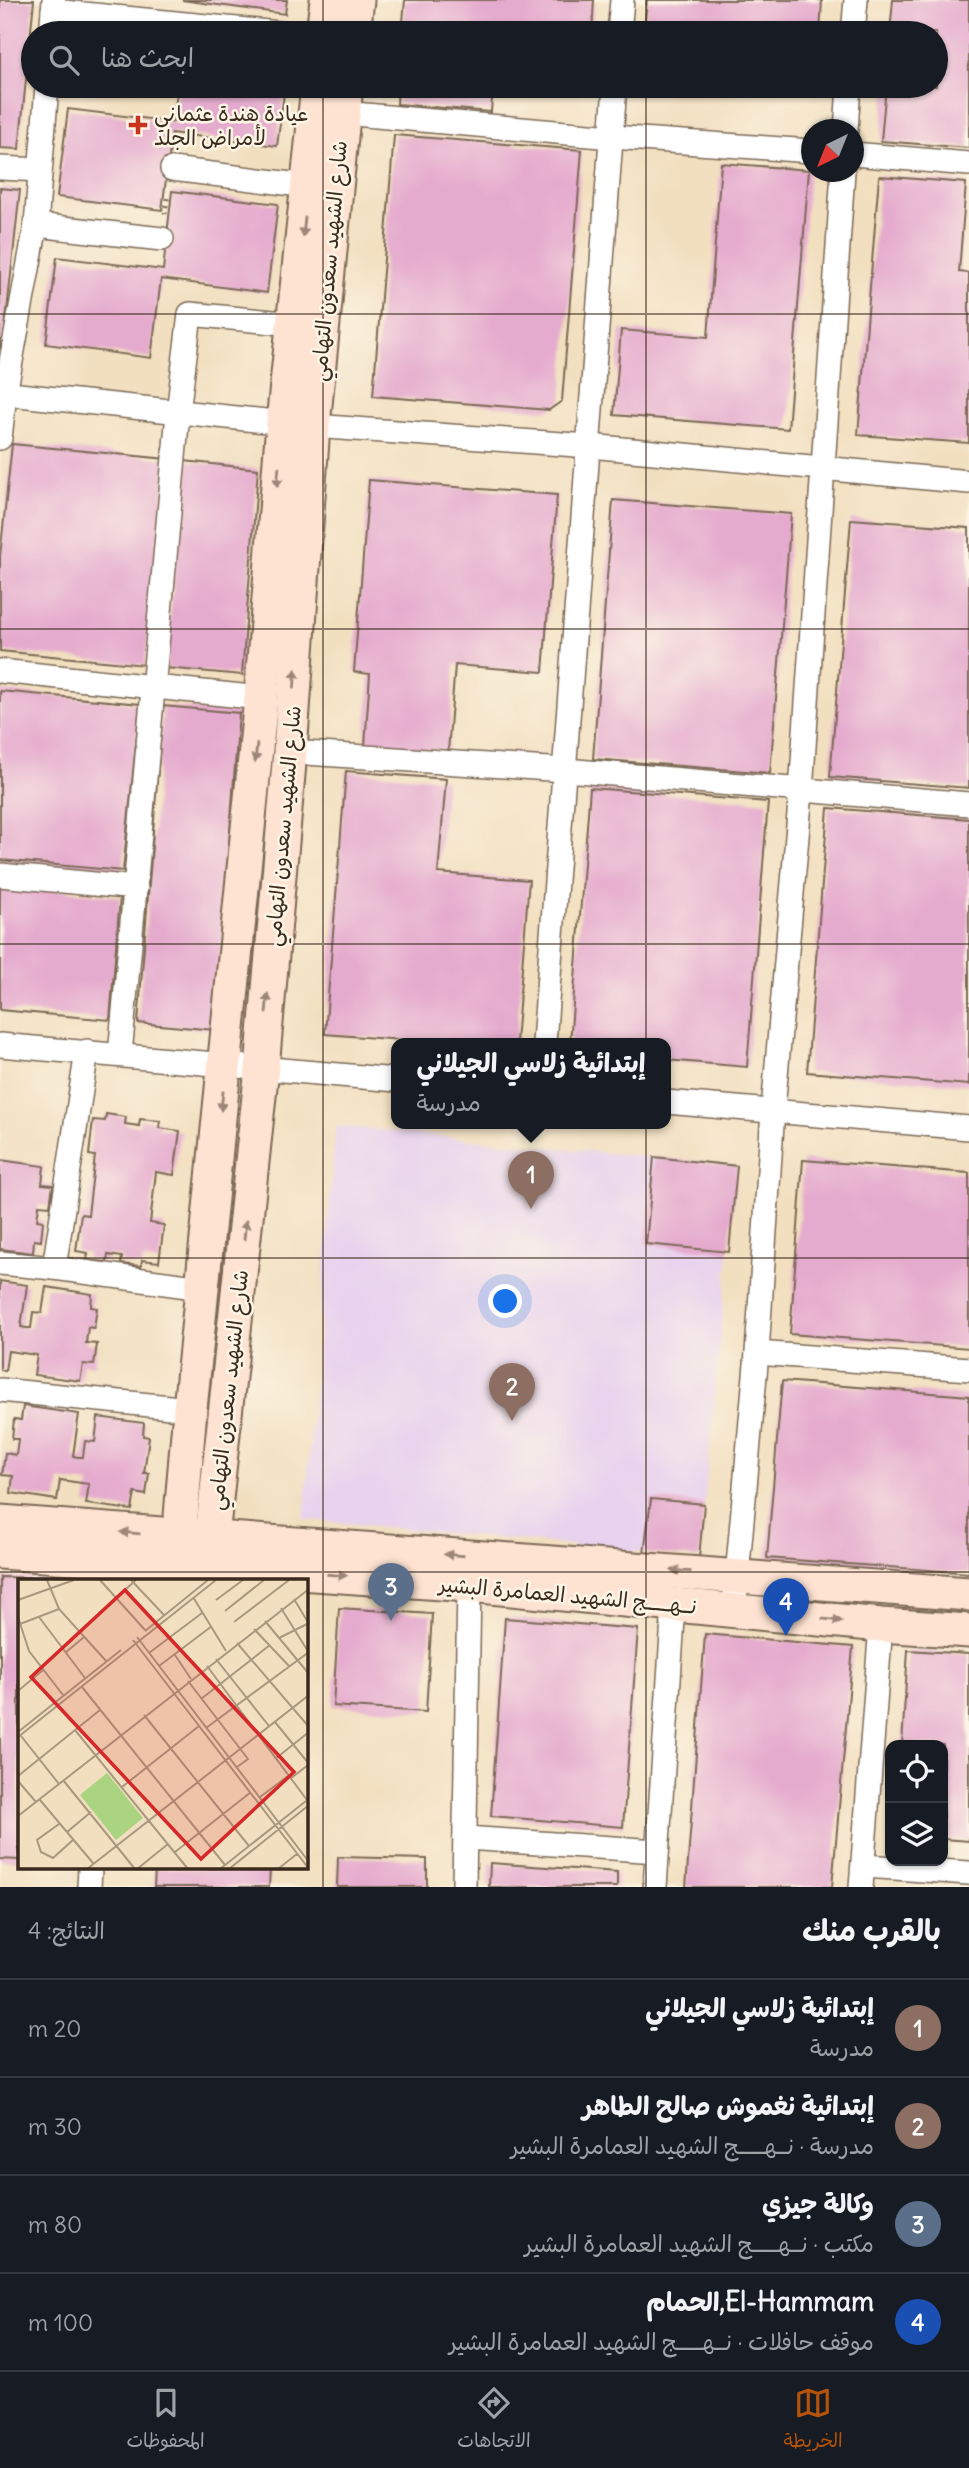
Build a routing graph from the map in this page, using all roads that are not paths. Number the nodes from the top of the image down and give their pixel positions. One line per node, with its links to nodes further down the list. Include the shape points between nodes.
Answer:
1 (327, 0): 7 (street)
2 (357, 0): 8 (street)
3 (621, 0): 9 (street)
4 (856, 0): 10 (street)
5 (53, 15): 6 (street)
6 (128, 21)
7 (324, 21)
8 (354, 21)
9 (620, 21)
10 (854, 21)
11 (46, 98): 23 (street)
12 (317, 98): 25 (street, شارع الشهيد سعدون التهامي)
13 (614, 98): 17 (street)
14 (848, 98): 16 (street)
15 (344, 100): 17 (street); 31 (street, شارع الشهيد سعدون التهامي)
16 (847, 119)
17 (612, 137): 18 (street); 33 (street)
18 (801, 150)
19 (864, 155): 20 (street)
20 (969, 164)
21 (0, 168): 23 (street)
22 (172, 169): 25 (street)
23 (40, 170): 26 (street)
24 (842, 182): 34 (street)
25 (308, 186): 28 (street, شارع الشهيد سعدون التهامي, one-way to 28)
26 (36, 225): 27 (street); 29 (street)
27 (162, 239)
28 (294, 324): 30 (street, via 190,314); 31 (street, شارع الشهيد سعدون التهامي)
29 (2, 393): 30 (street); 32 (street)
30 (178, 413): 31 (street); 37 (street)
31 (298, 425): 33 (street); 38 (street, شارع الشهيد سعدون التهامي, one-way to 38); 39 (street, شارع الشهيد سعدون التهامي, one-way to 31)
32 (0, 438)
33 (590, 446): 34 (street); 40 (street)
34 (823, 469): 35 (street); 41 (street)
35 (969, 482)
36 (0, 671): 37 (street)
37 (154, 687): 38 (street); 44 (street)
38 (261, 698): 49 (street, شارع الشهيد سعدون التهامي, one-way to 49)
39 (290, 752): 40 (street); 50 (street, شارع الشهيد سعدون التهامي, one-way to 39)
40 (565, 770): 41 (street); 45 (street)
41 (801, 791): 42 (street); 53 (street)
42 (969, 804)
43 (0, 875): 44 (street)
44 (136, 888): 48 (street)
45 (544, 1038)
46 (0, 1045): 47 (street)
47 (87, 1051): 48 (street); 56 (street)
48 (120, 1055): 49 (street)
49 (225, 1065): 50 (street); 57 (street, شارع الشهيد سعدون التهامي, one-way to 57)
50 (262, 1068): 51 (street); 63 (street, شارع الشهيد سعدون التهامي, one-way to 50)
51 (391, 1080)
52 (671, 1102): 53 (street)
53 (773, 1110): 54 (street); 58 (street)
54 (969, 1128)
55 (0, 1263): 56 (street)
56 (54, 1268): 57 (street)
57 (202, 1288): 61 (street, شارع الشهيد سعدون التهامي)
58 (757, 1353): 59 (street); 66 (street)
59 (969, 1369)
60 (0, 1390): 61 (street)
61 (190, 1409): 63 (street, شارع الشهيد سعدون التهامي)
62 (0, 1522): 63 (street, نــهـــــج الشهيد العمامرة البشير, one-way to 62)
63 (195, 1551): 65 (street, نــهـــــج الشهيد العمامرة البشير); 66 (street, نــهـــــج الشهيد العمامرة البشير, one-way to 63); 67 (street, نــهـــــج الشهيد العمامرة البشير, one-way to 67)
64 (0, 1552): 65 (street, نــهـــــج الشهيد العمامرة البشير)
65 (92, 1569)
66 (737, 1575): 68 (street, نــهـــــج الشهيد العمامرة البشير); 70 (street)
67 (469, 1585): 69 (street, نــهـــــج الشهيد العمامرة البشير); 73 (street)
68 (969, 1594)
69 (674, 1605): 70 (street, نــهـــــج الشهيد العمامرة البشير); 74 (street)
70 (734, 1610): 71 (street, نــهـــــج الشهيد العمامرة البشير, one-way to 71)
71 (881, 1625): 72 (street, نــهـــــج الشهيد العمامرة البشير); 76 (street)
72 (969, 1631)
73 (465, 1838): 74 (street); 77 (street)
74 (657, 1851): 78 (street)
75 (969, 1873): 76 (street)
76 (862, 1877)
77 (464, 1887)
78 (655, 1887)

